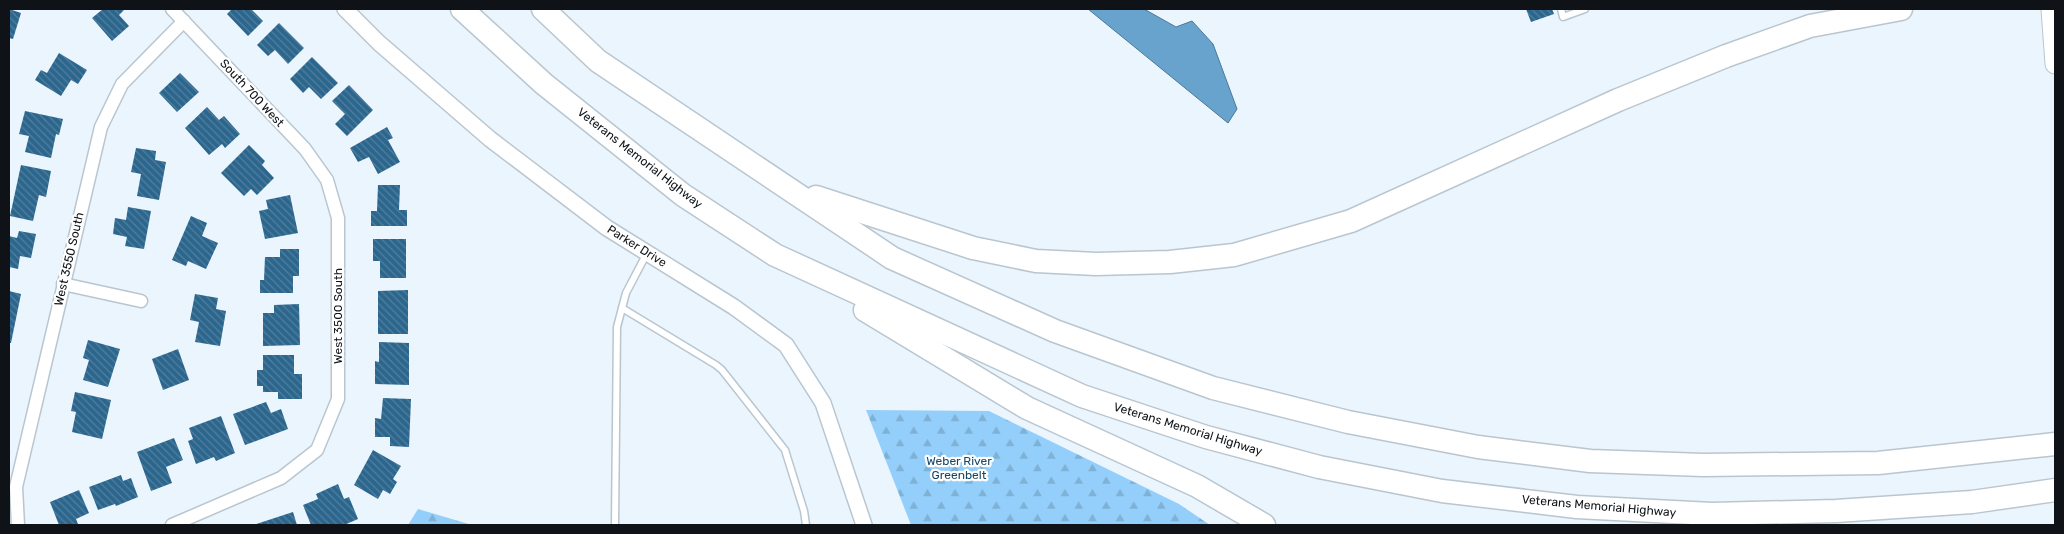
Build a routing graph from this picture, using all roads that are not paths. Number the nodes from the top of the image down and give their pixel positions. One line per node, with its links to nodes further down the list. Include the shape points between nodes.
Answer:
1 (172, 9): 9 (street, South 700 West)
2 (345, 9): 13 (street, Parker Drive, via 379,43 490,139 607,228)
3 (462, 9): 14 (highway, Veterans Memorial Highway, via 544,84 683,195)
4 (543, 9): 12 (highway, via 598,61)
5 (1561, 9): 6 (lane, via 1563,17)
6 (1585, 9)
7 (1900, 9): 12 (highway, via 1810,26 1726,56 1618,100 1351,221 1234,255 1170,262 1096,264 1036,260 973,248)
8 (2051, 9): 10 (main road)
9 (184, 21): 11 (street, South 700 West, via 305,149); 15 (street, West 3550 South, via 122,84 101,127)
10 (2055, 64)
11 (327, 180): 21 (street, West 3500 South, via 338,218 338,399 317,450 282,478)
12 (789, 188): 18 (highway, via 892,258 1055,331 1213,388 1348,422 1478,447 1571,459 1703,465 1878,463)
13 (647, 252): 17 (lane); 24 (street, Parker Drive, via 734,307 786,345 823,403)
14 (775, 255): 19 (highway, Veterans Memorial Highway, via 1082,396 1206,437 1318,466 1442,490 1577,507 1712,514 1962,503); 25 (highway, via 1027,408 1197,486)
15 (63, 284): 16 (street); 20 (street, West 3550 South, via 16,487)
16 (141, 301)
17 (622, 308): 22 (lane, via 618,327); 23 (lane, via 722,370 785,450)
18 (2055, 444)
19 (2055, 490)
20 (18, 525)
21 (172, 525)
22 (615, 525)
23 (806, 525)
24 (864, 525)
25 (1264, 525)

